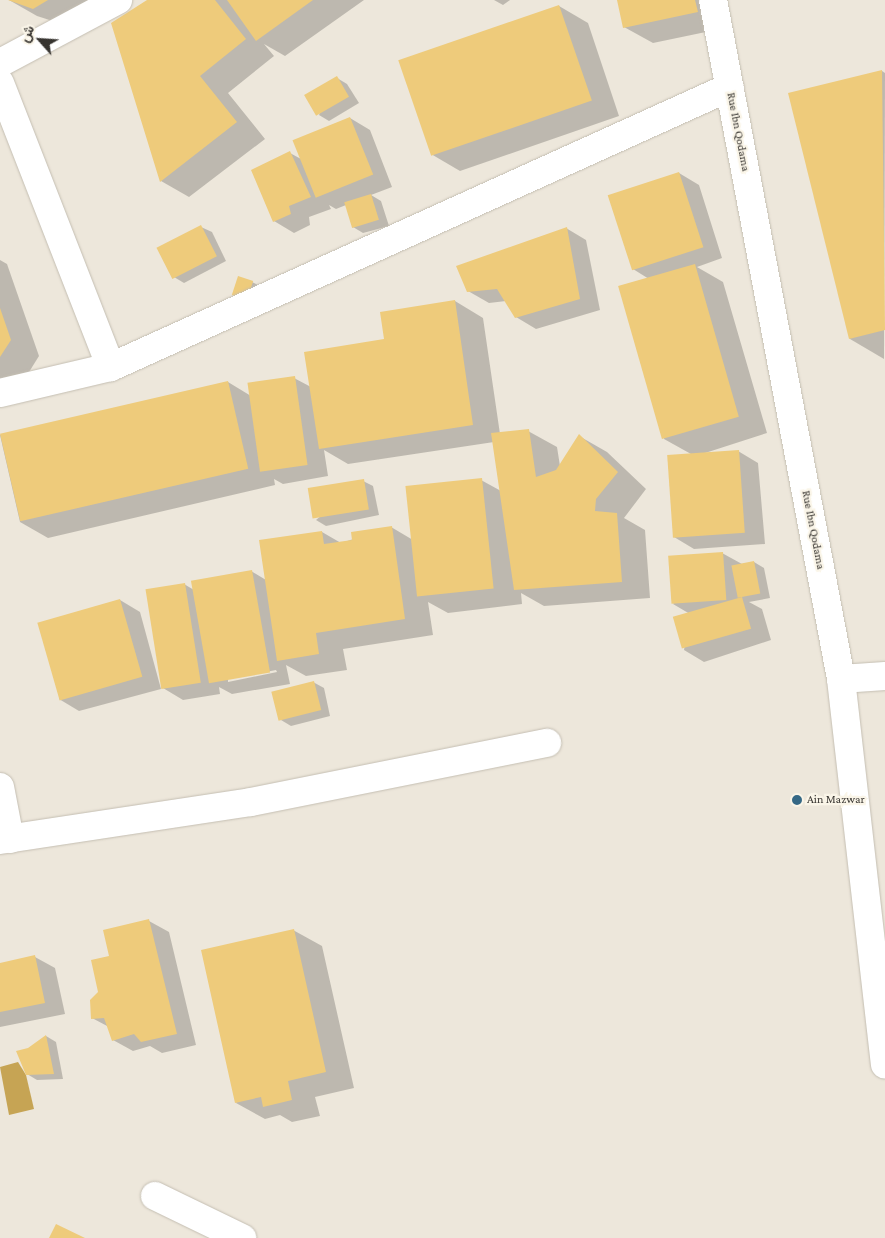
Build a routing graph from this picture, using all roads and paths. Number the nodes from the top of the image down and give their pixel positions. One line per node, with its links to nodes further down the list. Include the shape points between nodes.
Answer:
1 (118, 0): 3 (street)
2 (713, 0): 5 (street, Rue Ibn Qodama)
3 (0, 63)
4 (0, 83): 6 (street)
5 (730, 87): 6 (street); 9 (street, Rue Ibn Qodama)
6 (111, 367): 7 (street)
7 (0, 393)
8 (885, 676): 9 (street)
9 (841, 679): 13 (street, Rue Ibn Qodama)
10 (546, 743): 12 (street, via 251,802)
11 (0, 787): 12 (street)
12 (5, 840)
13 (885, 1065)
14 (155, 1196): 15 (street)
15 (242, 1238)

